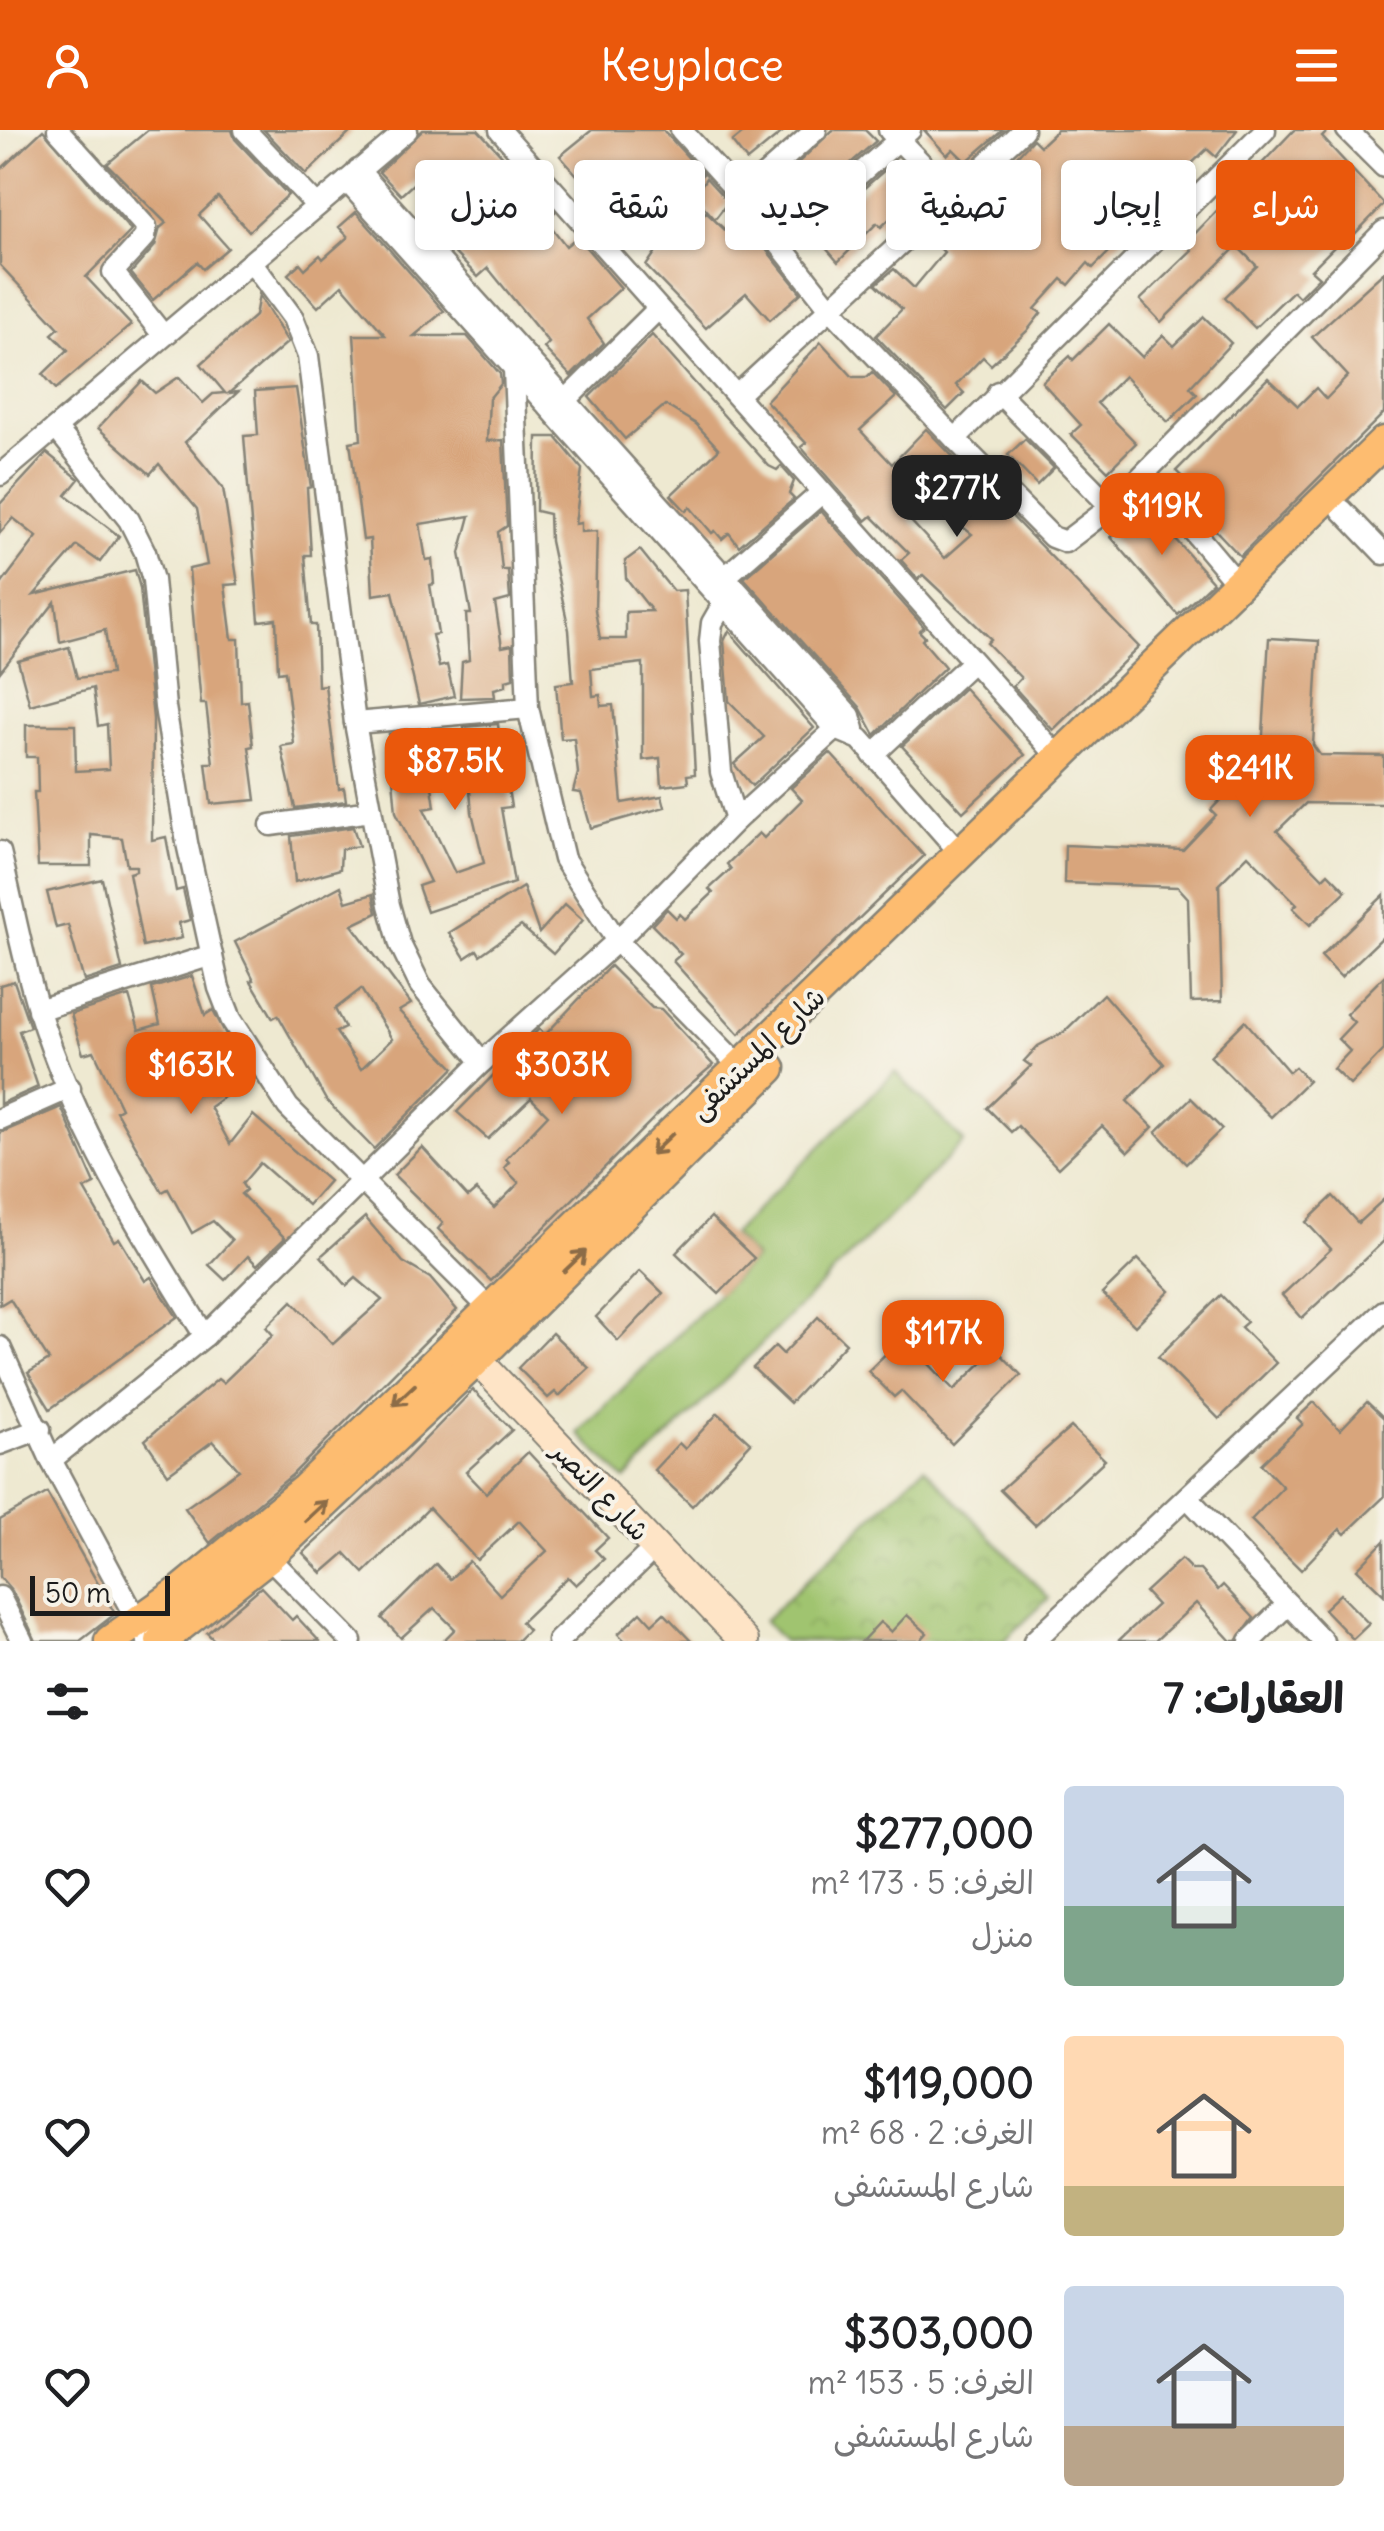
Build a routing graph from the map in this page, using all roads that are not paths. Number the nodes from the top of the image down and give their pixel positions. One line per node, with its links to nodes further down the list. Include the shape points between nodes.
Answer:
1 (58, 130): 25 (street, via 146,227 113,272)
2 (245, 130): 18 (street)
3 (407, 130): 16 (street)
4 (500, 130): 24 (street)
5 (681, 130): 17 (street)
6 (816, 130): 11 (street)
7 (1023, 130): 13 (street)
8 (1265, 130): 27 (street)
9 (1348, 130): 15 (street)
10 (899, 133): 12 (street); 14 (street)
11 (782, 160)
12 (922, 160)
13 (988, 160)
14 (866, 164)
15 (1384, 167)
16 (352, 176): 18 (street); 26 (street); 29 (street)
17 (725, 178)
18 (317, 206): 22 (street)
19 (1384, 231): 35 (street)
20 (784, 250): 23 (street)
21 (890, 250): 23 (street)
22 (254, 264): 25 (street); 45 (street, via 293,318 308,356)
23 (829, 307): 28 (street); 31 (street)
24 (658, 310): 28 (street); 29 (street)
25 (164, 336): 30 (street)
26 (514, 369): 42 (street); 44 (street)
27 (998, 392): 31 (street); 37 (street)
28 (737, 395): 36 (street)
29 (566, 400): 40 (street)
30 (56, 428): 34 (street); 55 (street, via 145,552 186,843)
31 (955, 440): 37 (street, via 1052,537 1074,539)
32 (1384, 442): 41 (main road, شارع المستشفى)
33 (1384, 469): 38 (main road, شارع المستشفى)
34 (0, 475)
35 (1146, 475): 37 (street); 41 (street)
36 (820, 494): 40 (street); 43 (street)
37 (1112, 508)
38 (1342, 510): 39 (street); 58 (main road, شارع المستشفى)
39 (1384, 554)
40 (724, 578): 46 (street)
41 (1236, 584): 48 (main road, شارع المستشفى)
42 (724, 604): 46 (street); 50 (street, via 710,642 720,772)
43 (971, 664): 47 (street); 48 (street)
44 (528, 708): 45 (street); 54 (street, via 564,859)
45 (355, 723): 49 (street)
46 (843, 723): 47 (street); 50 (street)
47 (867, 747): 53 (street)
48 (1058, 758): 53 (main road, شارع المستشفى)
49 (371, 811): 51 (street); 57 (street, via 400,944 420,985)
50 (736, 820): 54 (street)
51 (271, 826)
52 (0, 852): 56 (street)
53 (962, 854): 58 (main road, شارع المستشفى)
54 (617, 941): 57 (street); 58 (street)
55 (212, 955): 56 (street); 61 (street, via 232,1019 267,1079)
56 (38, 1010): 59 (street)
57 (482, 1062): 61 (street)
58 (749, 1075): 63 (main road, شارع المستشفى)
59 (70, 1088): 60 (street); 64 (street, via 111,1178)
60 (0, 1119)
61 (363, 1184): 63 (street); 64 (street)
62 (1384, 1311): 70 (street)
63 (500, 1319): 66 (main road, شارع المستشفى)
64 (204, 1336): 69 (street)
65 (0, 1347): 67 (street)
66 (460, 1358): 71 (main road, شارع المستشفى); 72 (street, شارع النصر); 76 (street, شارع النصر)
67 (40, 1429): 68 (street); 69 (street)
68 (0, 1444)
69 (52, 1460): 75 (street)
70 (1187, 1497): 73 (street); 77 (street)
71 (259, 1547): 75 (main road, شارع المستشفى); 80 (street)
72 (644, 1558): 76 (street, شارع النصر); 81 (street)
73 (1288, 1604): 82 (street); 83 (street)
74 (3, 1610): 78 (street)
75 (149, 1635): 79 (main road, شارع المستشفى)
76 (728, 1638)
77 (1038, 1640)
78 (22, 1641)
79 (110, 1641)
80 (351, 1641)
81 (558, 1641)
82 (1250, 1641)
83 (1323, 1641)

